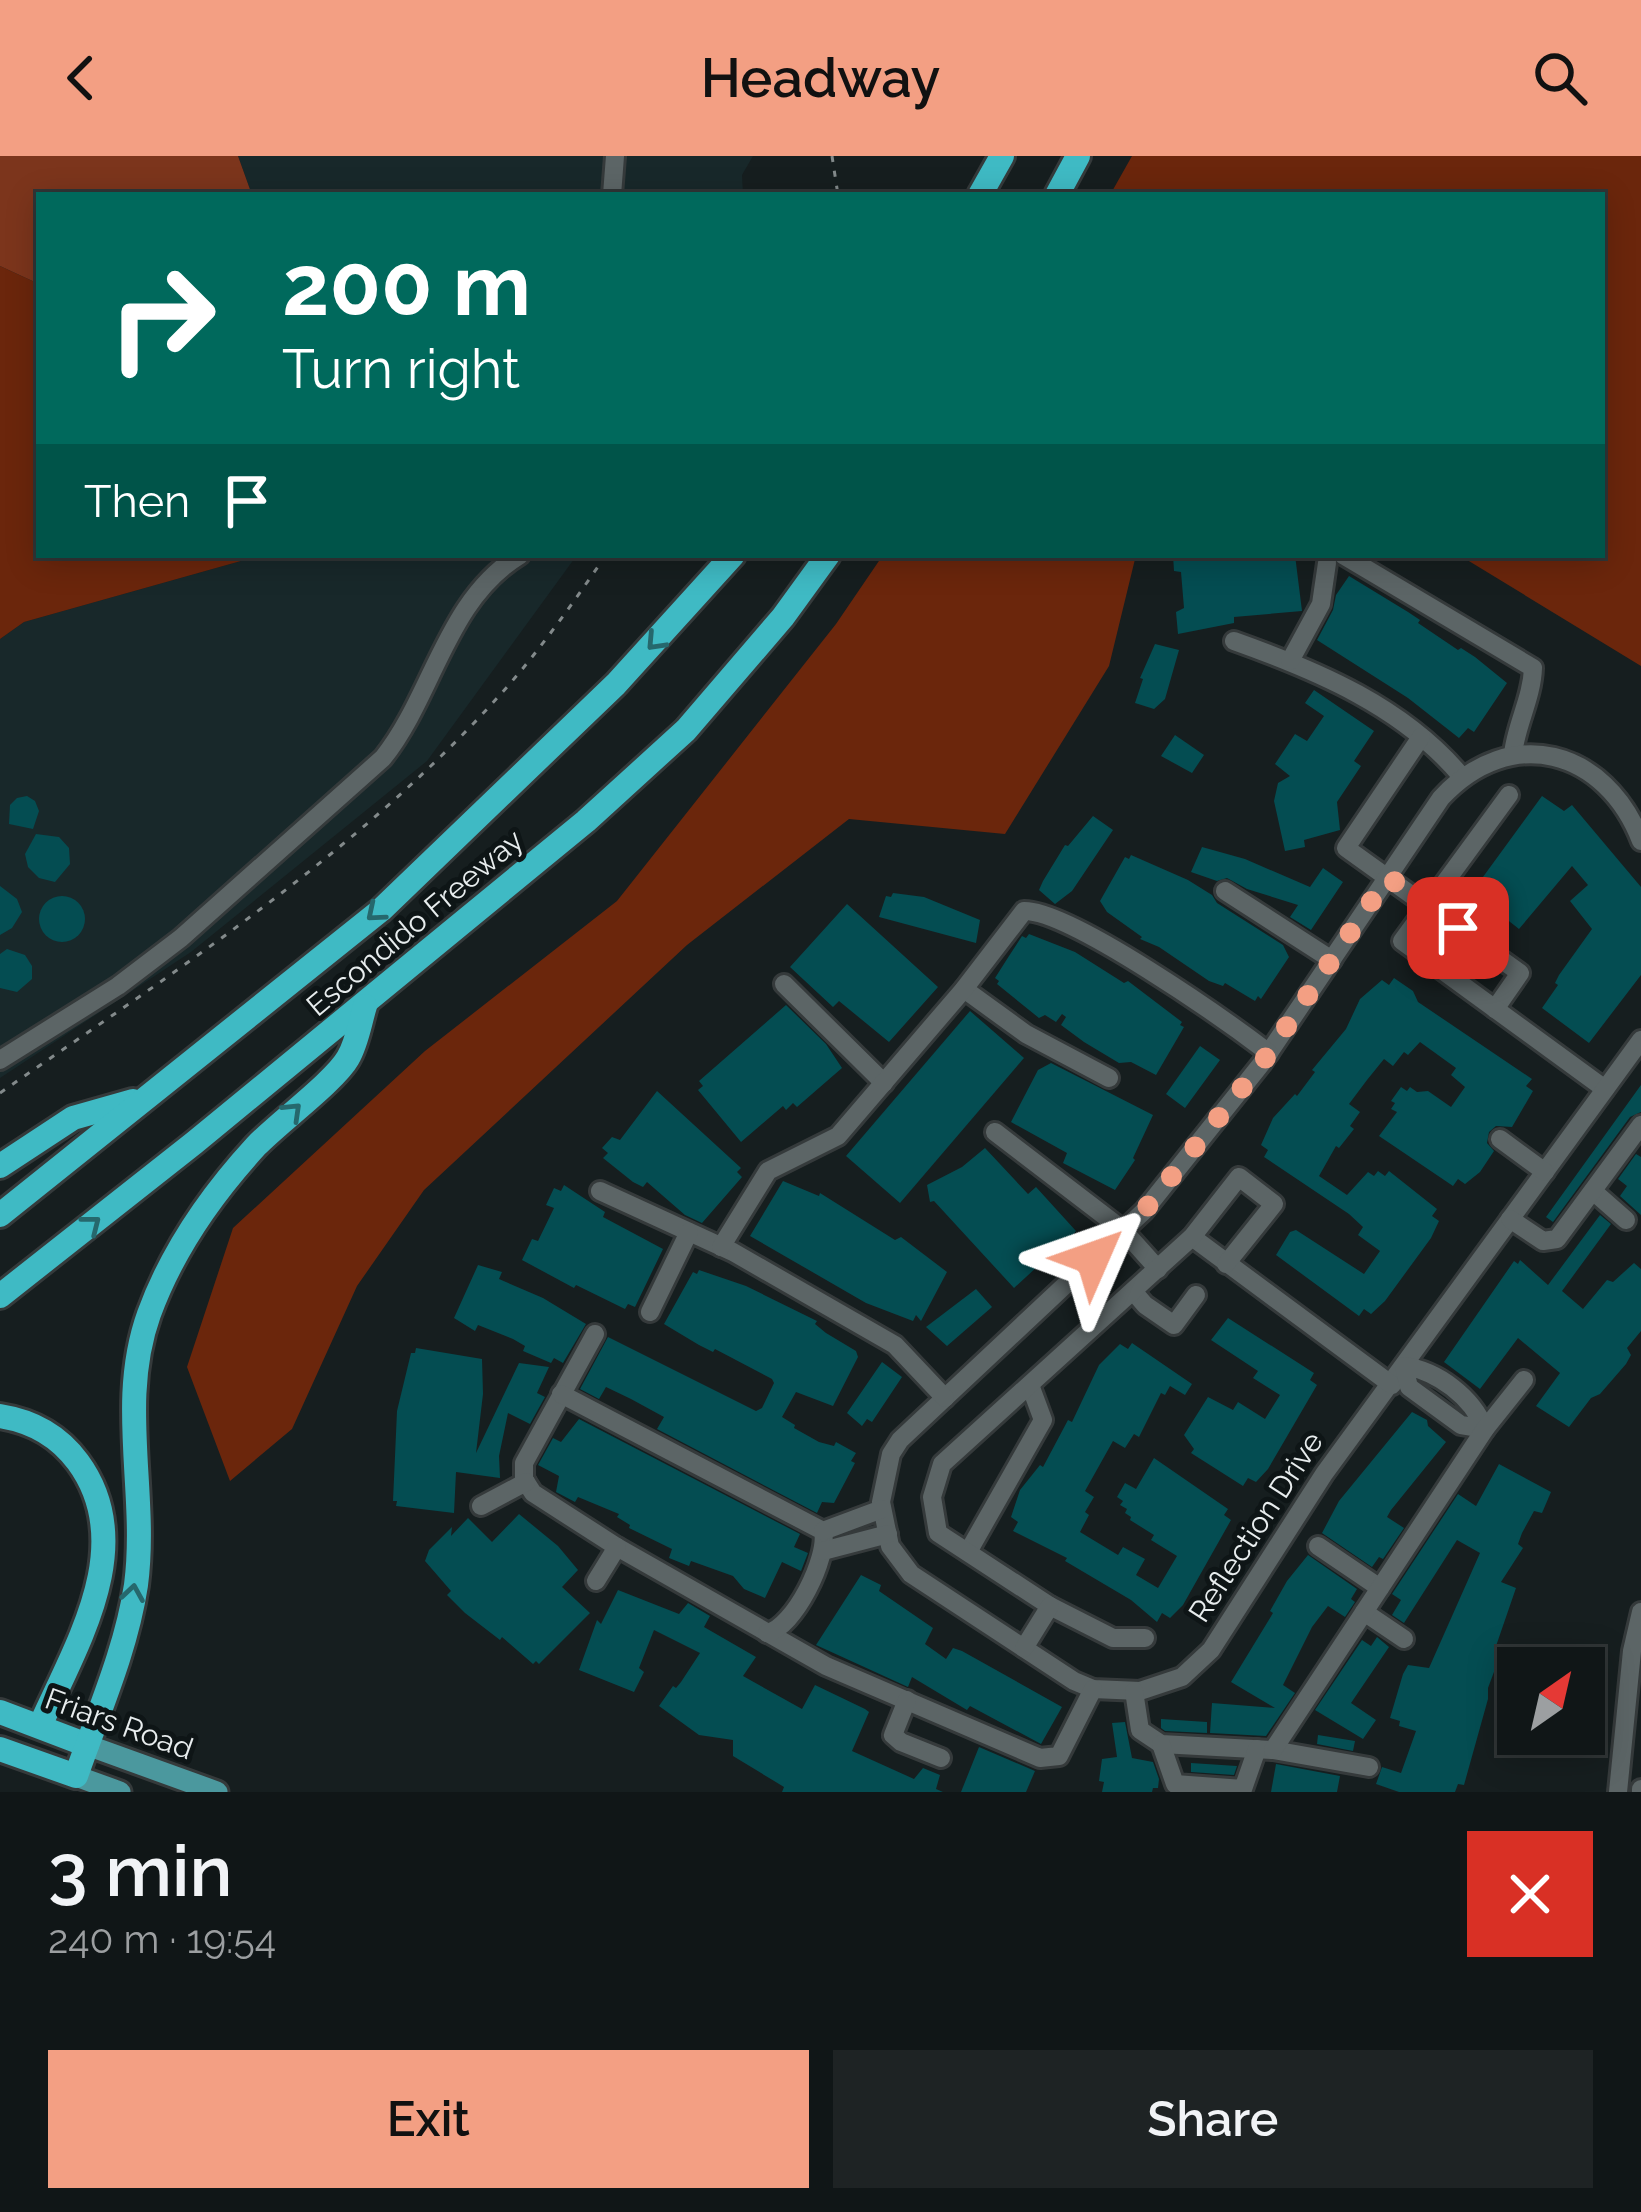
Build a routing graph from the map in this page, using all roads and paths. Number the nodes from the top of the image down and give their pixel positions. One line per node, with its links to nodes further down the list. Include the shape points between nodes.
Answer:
1 (615, 156): 5 (street)
2 (832, 156): 6 (path)
3 (1002, 156): 7 (highway)
4 (1078, 156): 8 (highway)
5 (612, 192)
6 (838, 192)
7 (982, 192)
8 (1059, 192)
9 (516, 558): 32 (street, via 463,610 383,758 181,938)
10 (604, 558): 36 (path, via 506,688 387,804 179,972)
11 (730, 558): 37 (highway, Escondido Freeway, one-way to 37, via 616,684 381,910)
12 (826, 558): 28 (highway, Escondido Freeway, via 686,730)
13 (1335, 559): 15 (street); 17 (street, via 1532,668)
14 (1234, 641): 15 (street)
15 (1290, 661): 16 (street, via 1347,686)
16 (1421, 737): 18 (street); 22 (street, via 1346,848)
17 (1513, 754): 18 (street); 20 (street, via 1571,762)
18 (1462, 777): 22 (street)
19 (1509, 795): 24 (street)
20 (1637, 821): 21 (street)
21 (1641, 841)
22 (1388, 877): 24 (street); 25 (street)
23 (1225, 891): 25 (street)
24 (1427, 905): 29 (street, via 1520,973); 29 (street, via 1402,941)
25 (1332, 960): 31 (street)
26 (784, 984): 34 (street)
27 (964, 989): 31 (street, via 1015,920 1036,911 1180,989); 33 (street); 34 (street)
28 (365, 1004): 56 (highway, Escondido Freeway, one-way to 28); 89 (highway, one-way to 28, via 136,1583 133,1396 148,1317 175,1253 219,1192 348,1059)
29 (1495, 1009): 35 (street)
30 (1641, 1041): 35 (street, Reflection Drive)
31 (1269, 1053): 48 (street)
32 (0, 1060)
33 (1108, 1078)
34 (884, 1083): 51 (street, via 838,1136 768,1171)
35 (1606, 1089): 42 (street, Reflection Drive)
36 (0, 1093)
37 (141, 1099): 41 (highway, via 73,1118); 45 (highway, Escondido Freeway)
38 (1641, 1125): 44 (street)
39 (995, 1132): 48 (street)
40 (1500, 1139): 42 (street)
41 (0, 1166)
42 (1545, 1172): 46 (street, Reflection Drive)
43 (600, 1191): 49 (street)
44 (1592, 1191): 46 (street, via 1557,1239 1543,1241); 47 (street)
45 (0, 1215)
46 (1510, 1219): 59 (street, Reflection Drive)
47 (1626, 1220)
48 (1123, 1230): 53 (street); 64 (street)
49 (688, 1232): 51 (street); 57 (street)
50 (1192, 1237): 52 (street); 52 (street, via 1239,1177 1274,1204); 53 (street)
51 (721, 1246): 64 (street, via 895,1345)
52 (1226, 1264): 62 (street)
53 (1158, 1269): 54 (street)
54 (1133, 1291): 55 (street, via 1174,1325); 61 (street)
55 (1196, 1295)
56 (0, 1296)
57 (650, 1312)
58 (596, 1334): 63 (street)
59 (1404, 1366): 62 (street, Reflection Drive); 66 (street, via 1409,1387 1461,1425)
60 (1524, 1380): 66 (street)
61 (1030, 1384): 74 (street, via 1043,1420); 74 (street, via 942,1464 932,1497 938,1533)
62 (1392, 1385): 85 (street, Reflection Drive, via 1211,1650 1182,1677)
63 (561, 1394): 67 (street, via 524,1463); 71 (street)
64 (945, 1398): 69 (street, Reflection Drive, via 891,1454)
65 (0, 1415): 88 (highway, via 63,1443 103,1513 106,1556)
66 (1485, 1430): 76 (street)
67 (526, 1482): 68 (street); 73 (street)
68 (481, 1506)
69 (882, 1509): 70 (street, Reflection Drive); 71 (street)
70 (888, 1534): 71 (street); 83 (street, Reflection Drive, via 911,1574)
71 (823, 1541): 80 (street, via 790,1622)
72 (1318, 1546): 76 (street)
73 (617, 1547): 75 (street); 80 (street)
74 (968, 1552): 77 (street)
75 (596, 1581)
76 (1380, 1588): 78 (street)
77 (1050, 1606): 81 (street, via 1113,1638); 83 (street)
78 (1364, 1612): 82 (street); 92 (street)
79 (1641, 1612): 98 (street)
80 (767, 1633): 86 (street)
81 (1145, 1638)
82 (1404, 1639)
83 (1024, 1648): 84 (street, Reflection Drive)
84 (1093, 1688): 85 (street, Reflection Drive); 86 (street, via 1059,1756 1050,1759)
85 (1134, 1691): 90 (street, via 1140,1730)
86 (907, 1700): 93 (street, via 893,1735)
87 (0, 1712): 88 (highway, Friars Road)
88 (40, 1726): 89 (highway, Friars Road)
89 (87, 1744): 95 (highway); 97 (main road, Friars Road)
90 (1161, 1744): 92 (street); 92 (street, via 1175,1784 1243,1789)
91 (0, 1749): 95 (highway, Friars Road)
92 (1265, 1750): 94 (street)
93 (941, 1758)
94 (1369, 1768)
95 (76, 1776): 96 (main road, Friars Road)
96 (120, 1792)
97 (217, 1792)
98 (1618, 1792)

